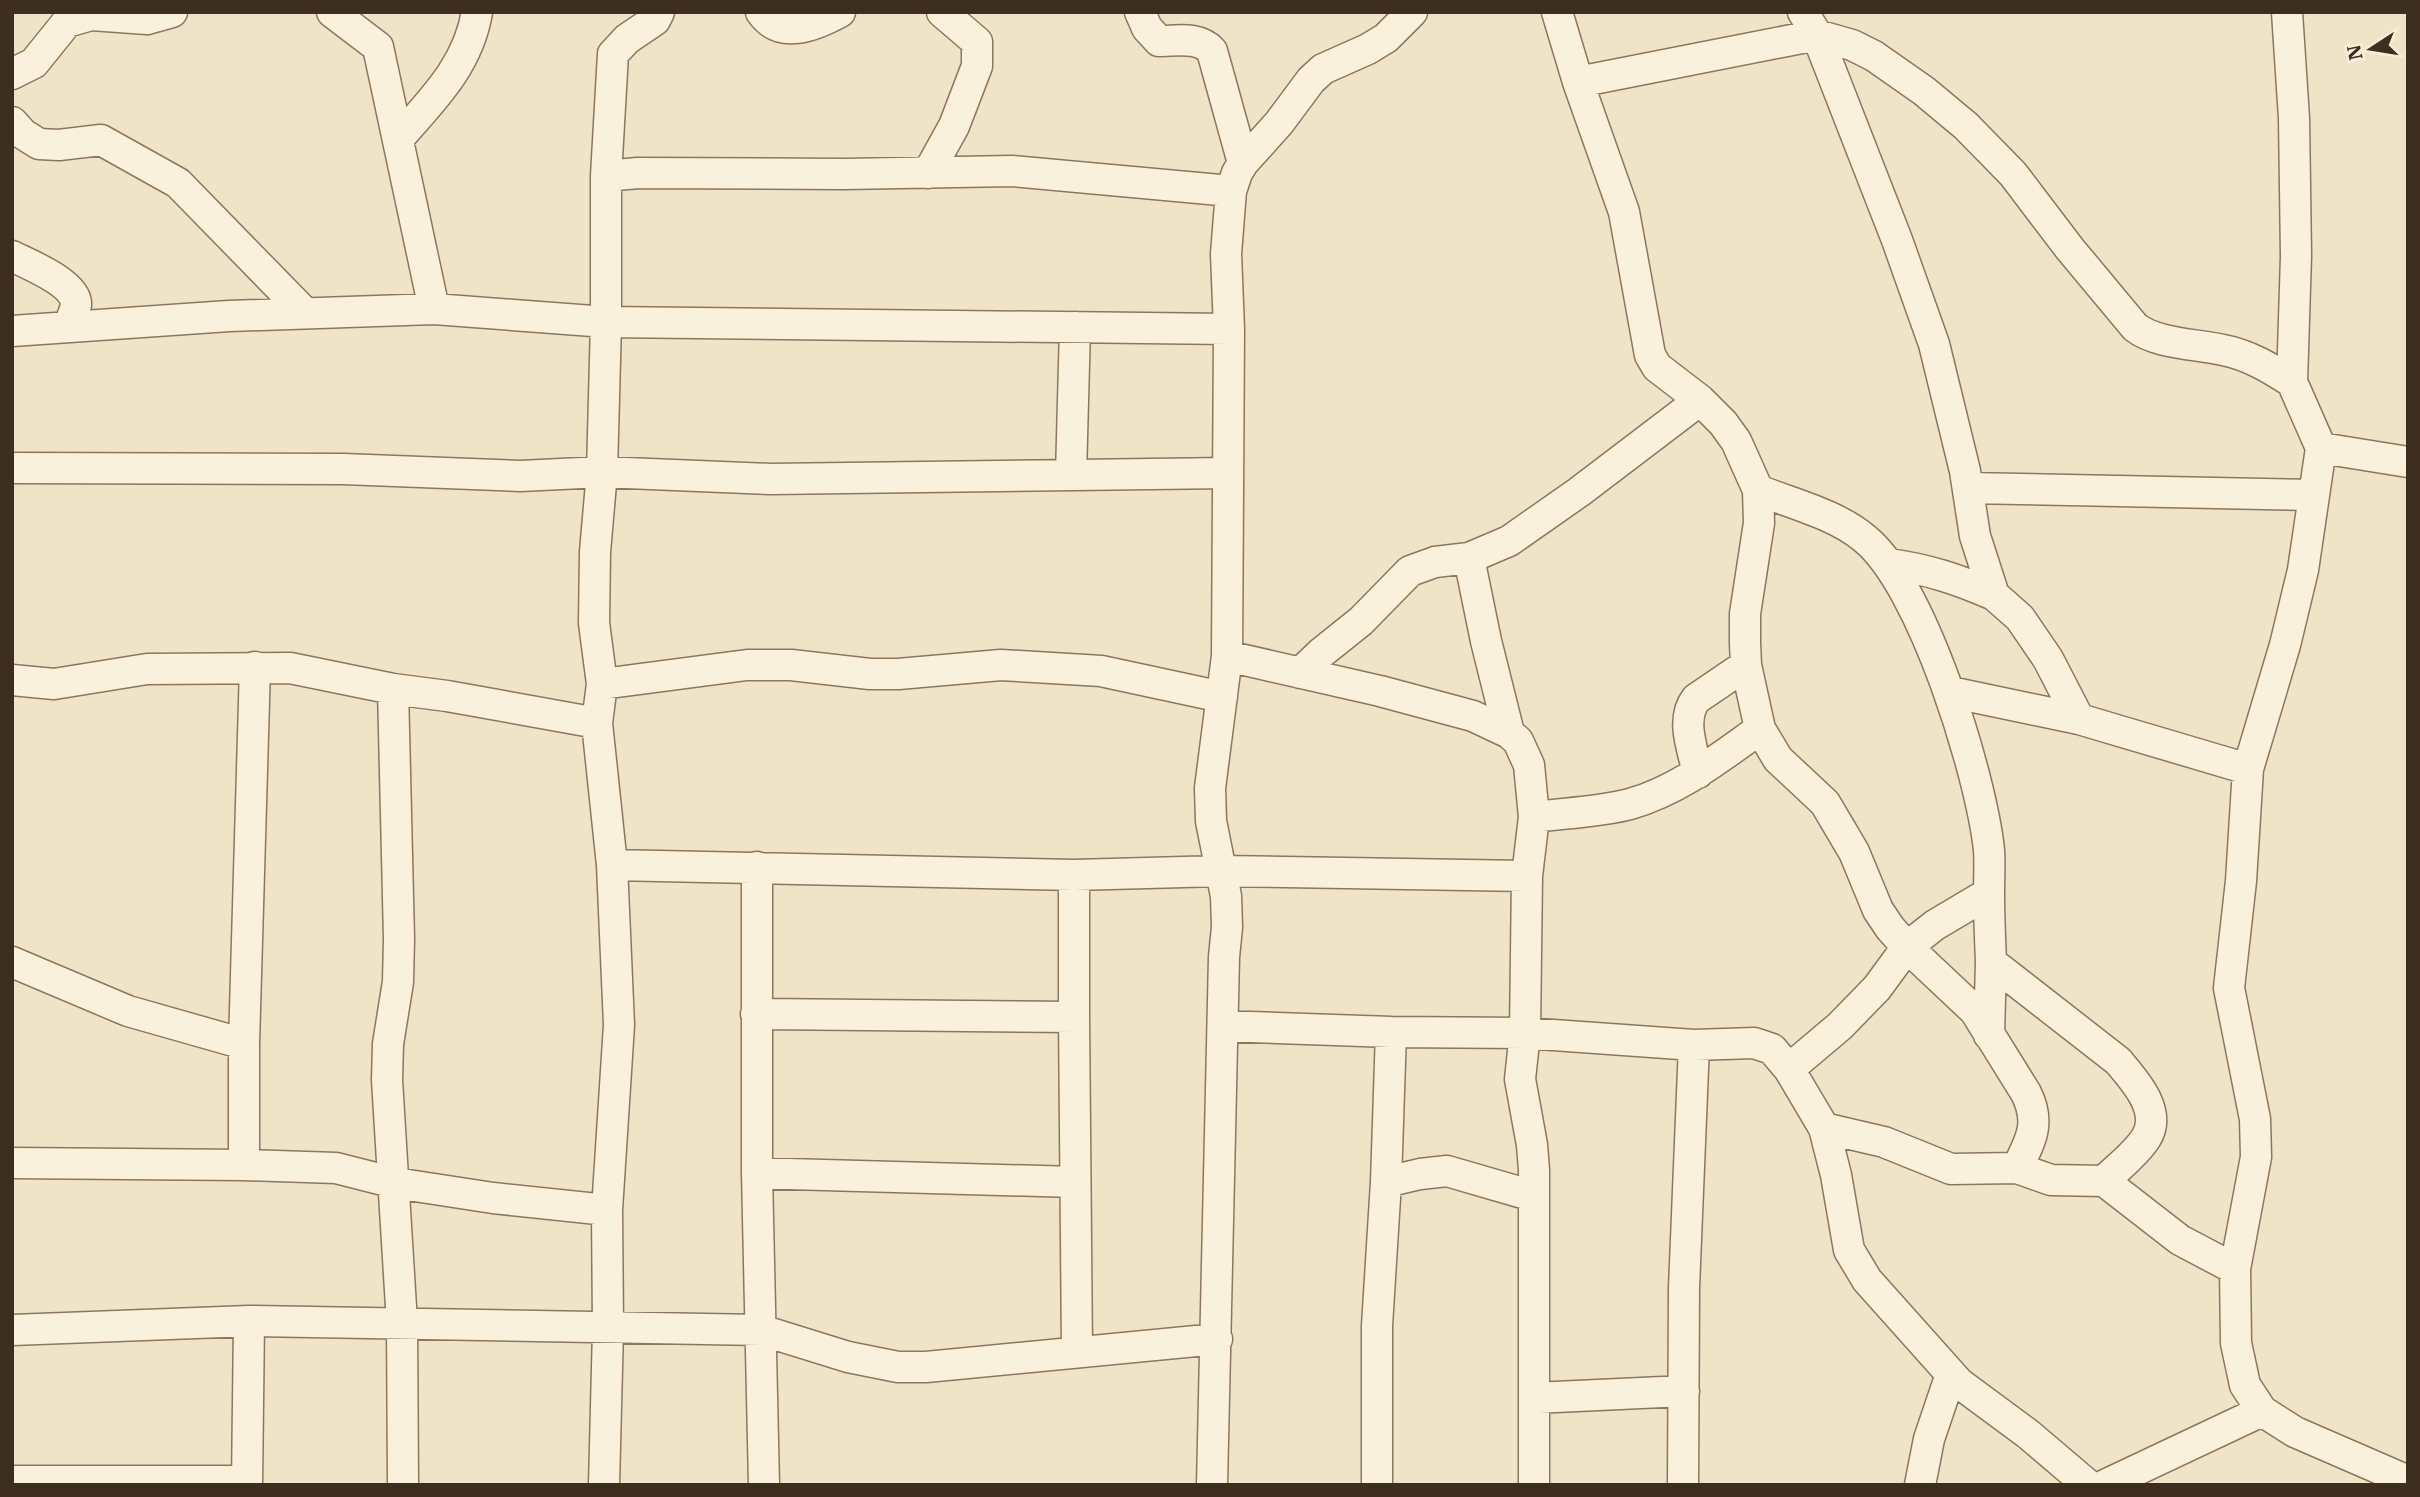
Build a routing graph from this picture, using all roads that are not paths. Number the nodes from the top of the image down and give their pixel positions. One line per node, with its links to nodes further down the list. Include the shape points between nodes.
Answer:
1 (172, 12): 13 (street, via 147,19 91,15 67,22 34,63)
2 (332, 12): 16 (street, via 378,47)
3 (477, 12): 16 (street, via 474,30 452,78)
4 (659, 12): 19 (street, via 656,20 613,54)
5 (761, 12): 6 (street, via 779,27 791,28 812,27)
6 (840, 12)
7 (942, 12): 18 (street, via 977,42 977,66 954,126)
8 (1140, 12): 17 (street, via 1159,41 1196,41 1212,51)
9 (1412, 12): 17 (street, via 1386,38 1323,69)
10 (1557, 12): 14 (street)
11 (2287, 12): 29 (street, via 2296,256)
12 (1810, 24): 14 (street); 29 (street, via 1874,56 1966,126 2013,174 2143,333 2226,350 2261,362); 37 (street, via 1934,344)
13 (12, 74)
14 (1578, 82): 30 (street, via 1624,212 1650,355 1657,367)
15 (12, 122): 23 (street, via 39,144 101,140 178,183)
16 (398, 139): 22 (street)
17 (1243, 163): 20 (street)
18 (928, 173): 19 (street); 20 (street, via 1012,171)
19 (606, 176): 24 (street)
20 (1231, 191): 27 (street, via 1226,254)
21 (12, 256): 25 (street, via 74,292 76,304)
22 (435, 309): 23 (street); 24 (street)
23 (305, 313): 25 (street)
24 (606, 322): 26 (street); 34 (street)
25 (69, 326): 28 (street)
26 (1075, 327): 27 (street); 36 (street)
27 (1229, 329): 35 (street)
28 (12, 331)
29 (2292, 382): 31 (street)
30 (1700, 400): 38 (street, via 1737,441); 40 (street, via 1510,541)
31 (2321, 448): 32 (street); 39 (street)
32 (2408, 462)
33 (12, 468): 34 (street, via 343,469 520,476)
34 (602, 472): 36 (street, via 771,479); 48 (street, via 594,611)
35 (1228, 473): 36 (street); 43 (street)
36 (1071, 475)
37 (1968, 488): 39 (street); 42 (street, via 1975,536)
38 (1758, 490): 41 (street, via 1851,529); 44 (street, via 1759,523 1745,614)
39 (2314, 495): 56 (street, via 2285,645)
40 (1469, 558): 46 (street, via 1410,571); 55 (street)
41 (1888, 564): 42 (street, via 1921,568); 50 (street)
42 (1994, 594): 52 (street, via 2020,618 2048,659)
43 (1227, 656): 46 (street); 51 (street)
44 (1746, 665): 54 (street); 57 (street, via 1691,705 1688,727)
45 (255, 667): 47 (street, via 147,669 54,684); 49 (street, via 290,668); 74 (street)
46 (1300, 673): 55 (street, via 1474,716)
47 (12, 680)
48 (602, 684): 51 (street, via 747,665 791,664 898,674 1001,665 1101,671); 53 (street)
49 (393, 689): 53 (street); 85 (street, via 399,939 387,1080)
50 (1950, 692): 52 (street); 64 (street, via 1989,851)
51 (1222, 697): 61 (street, via 1210,788)
52 (2079, 719): 56 (street)
53 (597, 723): 59 (street)
54 (1760, 729): 57 (street); 65 (street, via 1778,759 1825,803 1854,852 1878,910)
55 (1509, 733): 58 (street, via 1529,765)
56 (2248, 769): 88 (street, via 2229,988 2255,1119 2256,1157)
57 (1698, 773): 58 (street, via 1628,804)
58 (1534, 817): 63 (street)
59 (612, 865): 60 (street); 87 (street, via 619,1025)
60 (757, 867): 62 (street); 68 (street)
61 (1220, 871): 62 (street); 63 (street); 70 (street, via 1227,911)
62 (1074, 875): 69 (street)
63 (1527, 876): 72 (street)
64 (1989, 892): 65 (street); 67 (street)
65 (1907, 947): 73 (street, via 1967,1002); 76 (street, via 1877,988)
66 (12, 962): 74 (street, via 128,1011)
67 (1991, 962): 73 (street); 82 (street, via 2118,1061 2146,1097 2151,1118 2147,1136)
68 (756, 1014): 69 (street); 81 (street)
69 (1074, 1017): 83 (street)
70 (1223, 1026): 71 (street); 94 (street)
71 (1391, 1032): 72 (street); 84 (street)
72 (1525, 1033): 75 (street); 86 (street, via 1520,1079 1532,1145)
73 (1989, 1035): 80 (street, via 2031,1102 2032,1138)
74 (244, 1044): 79 (street)
75 (1694, 1045): 76 (street, via 1766,1045); 97 (street)
76 (1789, 1069): 77 (street)
77 (1824, 1129): 80 (street, via 1884,1142 1951,1169); 96 (street, via 1849,1250 1888,1305)
78 (12, 1163): 79 (street)
79 (244, 1165): 85 (street, via 336,1168)
80 (2017, 1168): 82 (street, via 2051,1180)
81 (757, 1172): 83 (street); 93 (street)
82 (2104, 1181): 88 (street, via 2180,1240)
83 (1075, 1182): 95 (street)
84 (1387, 1182): 86 (street, via 1447,1171); 107 (street, via 1377,1326)
85 (395, 1183): 87 (street); 90 (street)
86 (1533, 1196): 98 (street)
87 (607, 1210): 91 (street)
88 (2235, 1269): 99 (street, via 2236,1343 2245,1385)
89 (249, 1321): 90 (street); 92 (street); 102 (street)
90 (402, 1323): 91 (street); 103 (street)
91 (608, 1329): 93 (street); 104 (street)
92 (12, 1330)
93 (761, 1330): 95 (street, via 898,1367); 105 (street)
94 (1217, 1339): 95 (street); 106 (street)
95 (1077, 1352)
96 (1951, 1374): 110 (street, via 1929,1439); 111 (street)
97 (1684, 1391): 98 (street); 109 (street)
98 (1534, 1398): 108 (street)
99 (2262, 1411): 101 (street, via 2295,1433); 112 (street)
100 (12, 1481): 102 (street)
101 (2408, 1481)
102 (247, 1483)
103 (403, 1485)
104 (604, 1485)
105 (764, 1485)
106 (1212, 1485)
107 (1377, 1485)
108 (1534, 1485)
109 (1683, 1485)
110 (1920, 1485)
111 (2088, 1485)
112 (2105, 1485)

